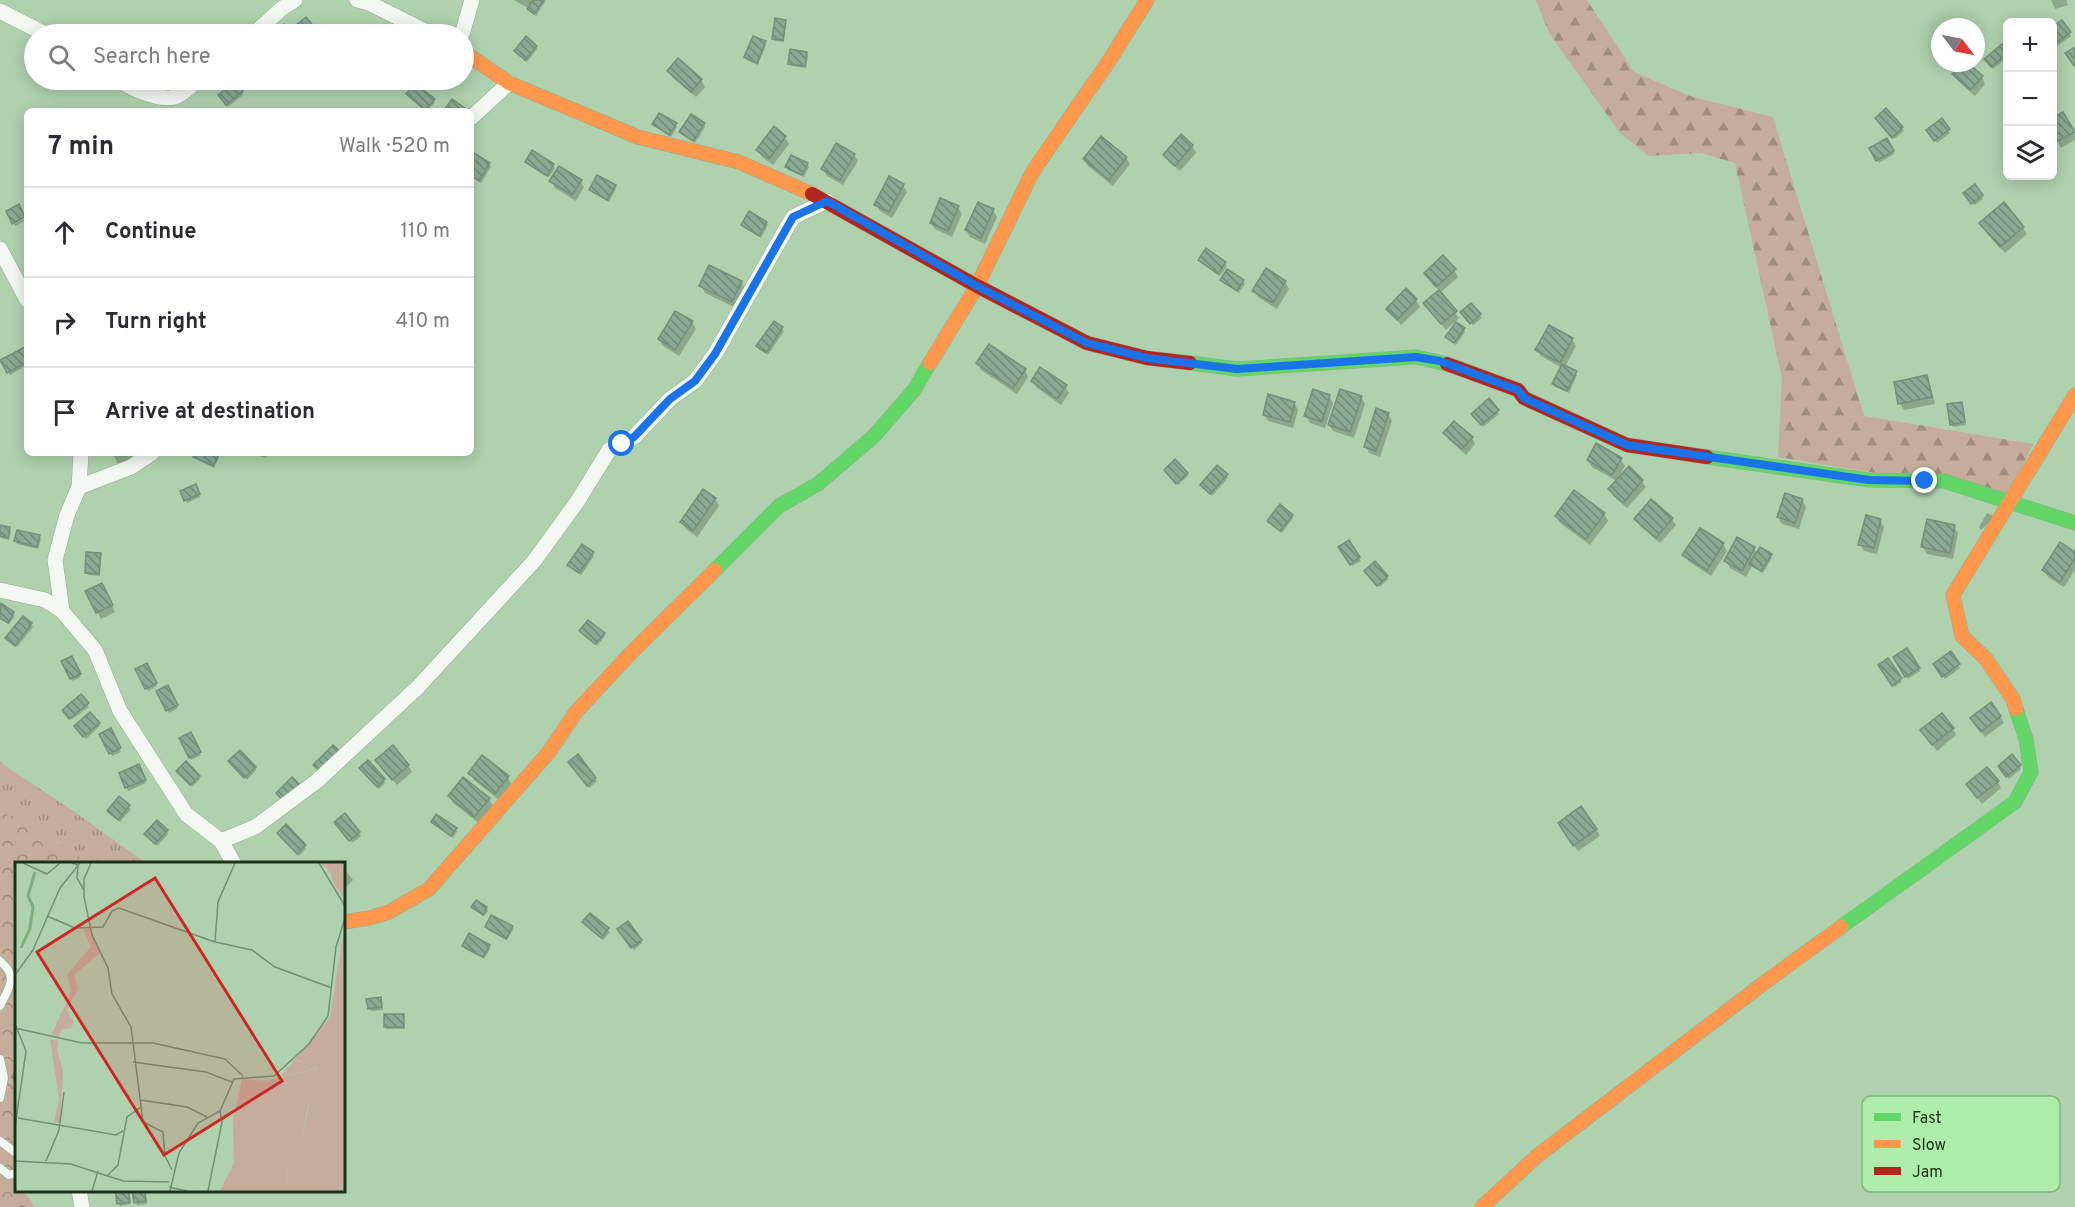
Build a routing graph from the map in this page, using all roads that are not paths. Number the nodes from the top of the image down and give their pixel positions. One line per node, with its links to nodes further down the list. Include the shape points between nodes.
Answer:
1 (295, 0): 7 (street)
2 (357, 0): 8 (street)
3 (472, 0): 9 (street)
4 (1147, 0): 17 (street, via 1033,171)
5 (0, 11): 6 (street)
6 (25, 24)
7 (266, 24)
8 (411, 24)
9 (465, 24)
10 (474, 59): 11 (street)
11 (508, 83): 14 (street); 15 (street, via 638,137 739,162)
12 (137, 90): 13 (street, via 175,97)
13 (185, 90)
14 (474, 114)
15 (827, 201): 17 (street); 27 (street, via 793,217 715,354 695,381 670,399 634,437 609,450 534,561 418,687 317,781 255,826)
16 (0, 249): 18 (street)
17 (977, 286): 23 (street, via 1087,343 1147,358 1237,369 1416,357 1440,361 1518,390 1524,398 1627,445 1869,480 1944,481); 29 (street, via 914,390 874,436 818,484 779,506 630,654 576,712 549,752 429,889 406,905 373,919)
18 (24, 294)
19 (2075, 395): 23 (street)
20 (81, 456): 22 (street)
21 (148, 456): 22 (street, via 131,467)
22 (79, 487): 26 (street, via 55,560)
23 (2011, 503): 24 (street); 40 (street, via 1953,595 1962,636 1986,658 2013,699 2026,739 2031,772 2014,802 1764,983 1538,1156)
24 (2075, 523)
25 (0, 590): 26 (street, via 45,600)
26 (62, 611): 27 (street, via 95,650 120,711 186,814)
27 (221, 842): 28 (street)
28 (233, 862)
29 (345, 922)
30 (0, 961): 31 (lane, via 10,969 12,982)
31 (0, 1006)
32 (0, 1059): 33 (lane, via 4,1078)
33 (0, 1098)
34 (0, 1141): 35 (lane)
35 (15, 1152)
36 (0, 1168): 37 (lane, via 9,1175)
37 (15, 1173)
38 (79, 1192): 39 (street)
39 (82, 1207)
40 (1482, 1207)

